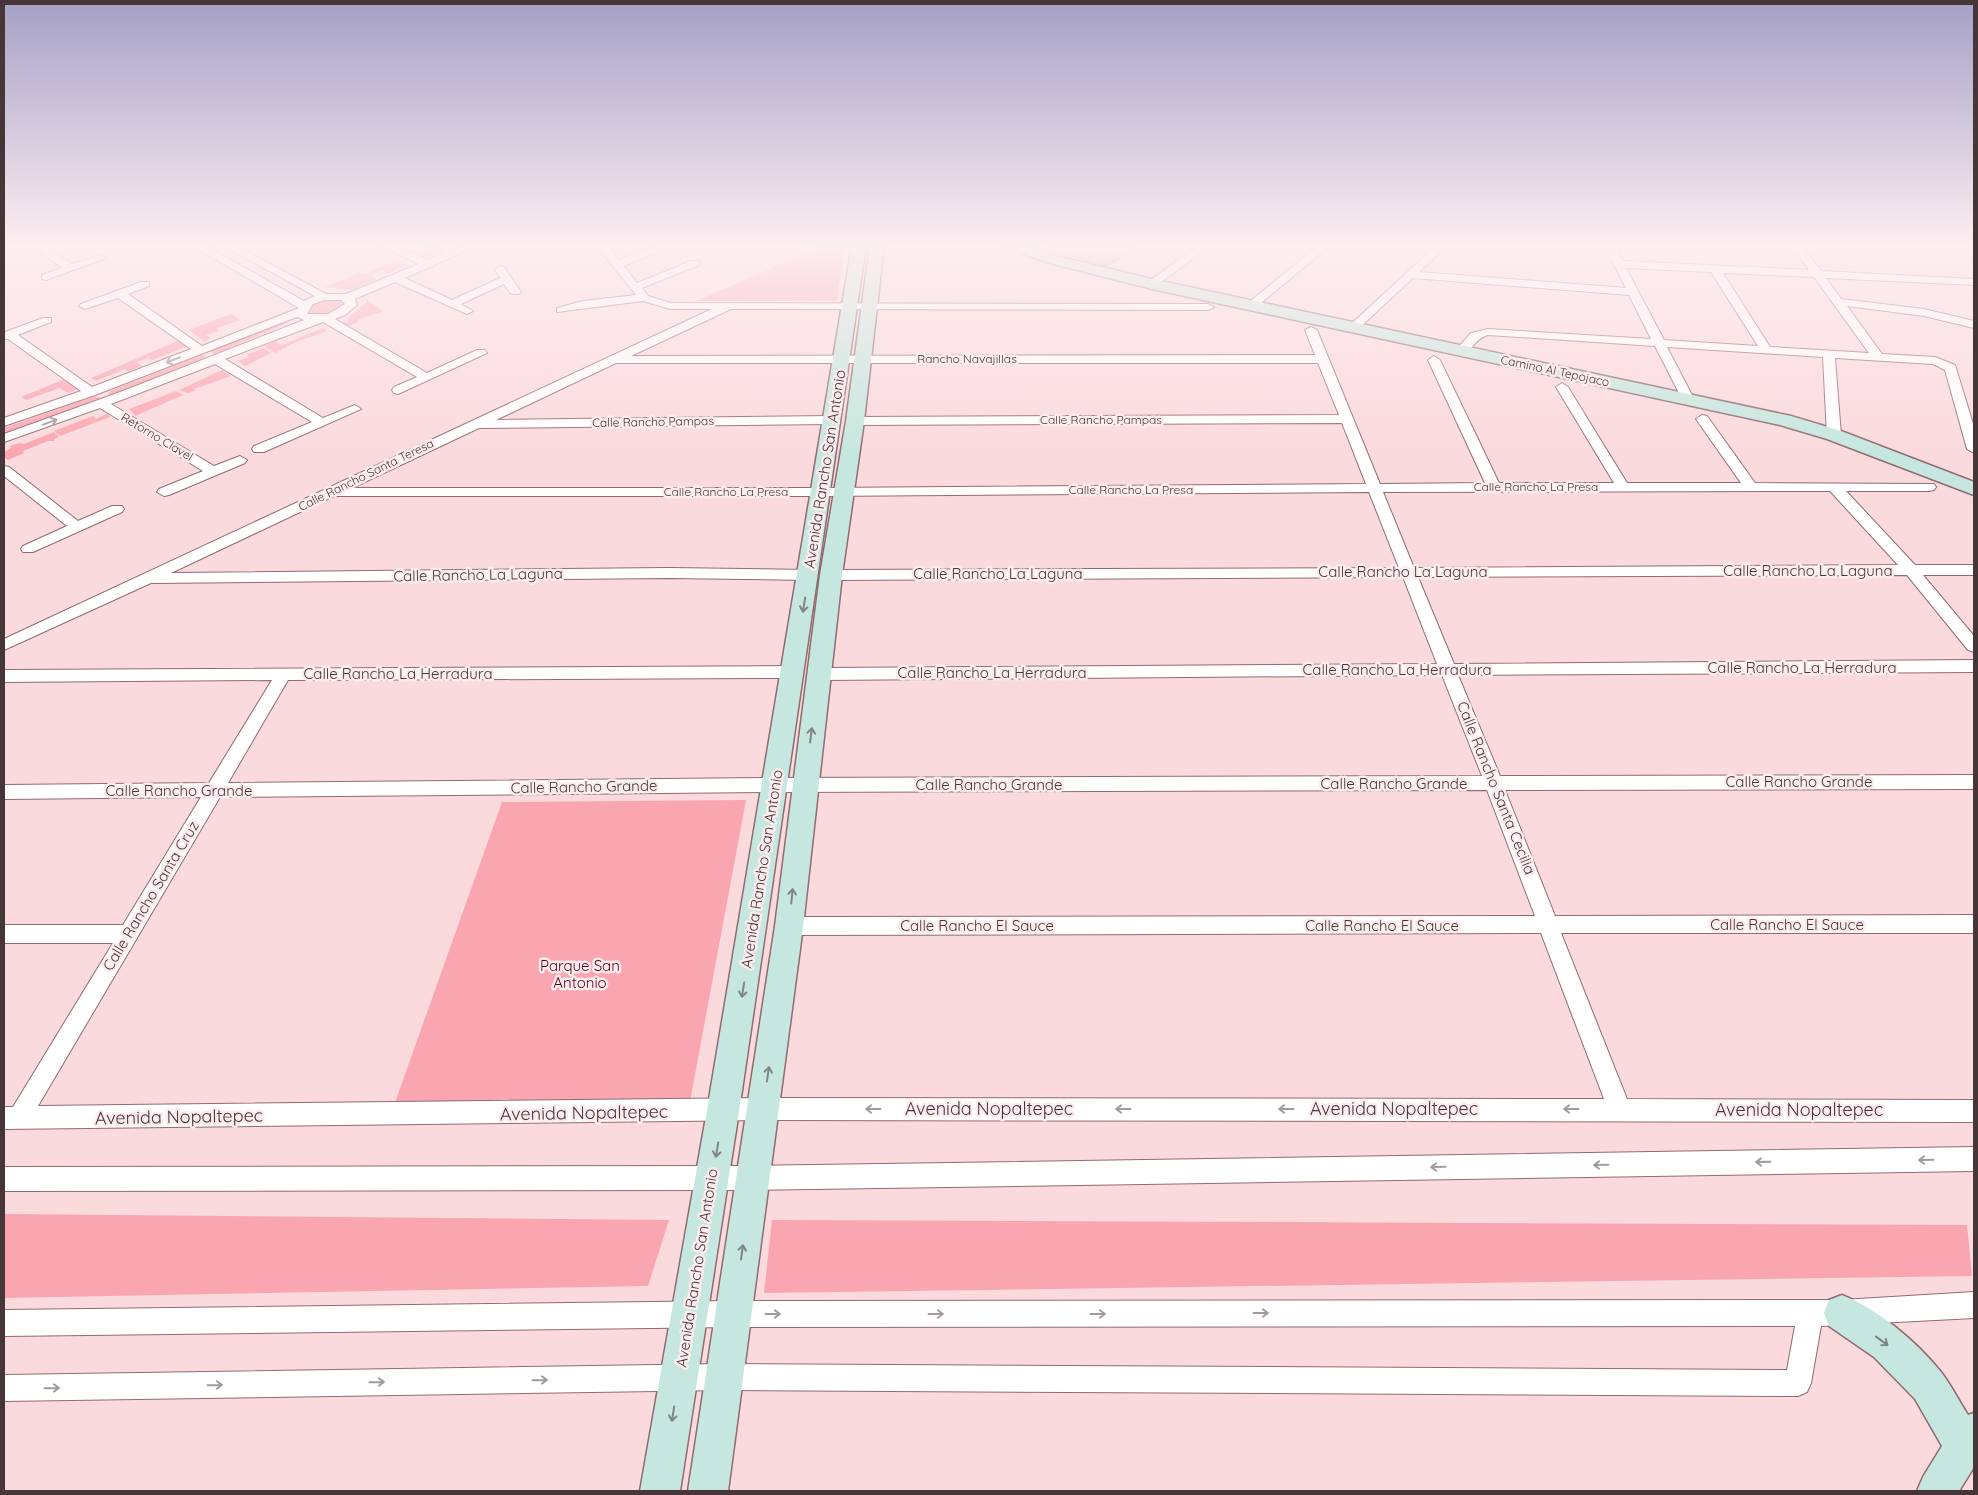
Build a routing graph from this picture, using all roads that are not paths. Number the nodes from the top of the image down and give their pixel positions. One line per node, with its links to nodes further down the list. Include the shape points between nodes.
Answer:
1 (149, 315): 20 (street)
2 (288, 315): 20 (street)
3 (302, 315): 13 (street)
4 (332, 315): 13 (street)
5 (710, 315): 28 (street, Calle Rancho Santa Teresa)
6 (858, 315): 29 (street, Avenida Rancho San Antonio)
7 (1297, 315): 16 (street, Camino Al Tepojaco)
8 (1367, 315): 16 (street)
9 (1644, 315): 19 (street)
10 (1744, 315): 21 (street)
11 (1847, 315): 25 (street)
12 (1935, 315): 15 (street)
13 (320, 319): 26 (street); 31 (street)
14 (47, 320): 18 (street)
15 (1974, 325)
16 (1354, 327): 22 (street, Camino Al Tepojaco)
17 (1311, 330): 27 (street, Calle Rancho Santa Cecilia)
18 (6, 335): 34 (street)
19 (1659, 343): 21 (street); 22 (street, via 1488,332 1475,335); 35 (street)
20 (200, 350): 34 (street, one-way to 34)
21 (1766, 350): 24 (street)
22 (1460, 351): 35 (street, Camino Al Tepojaco)
23 (481, 353): 31 (street)
24 (1829, 354): 25 (street); 44 (street)
25 (1879, 358): 47 (street, via 1935,361 1951,368)
26 (216, 359): 36 (street); 42 (street)
27 (1323, 359): 29 (street, Rancho Navajillas); 38 (street, Calle Rancho Santa Cecilia)
28 (612, 360): 29 (street, Rancho Navajillas); 43 (street, Calle Rancho Santa Teresa)
29 (852, 360): 40 (street, Avenida Rancho San Antonio)
30 (1434, 360): 51 (street)
31 (426, 377): 33 (street)
32 (1562, 387): 52 (street)
33 (398, 390)
34 (91, 392): 41 (street)
35 (1688, 399): 44 (street, Camino Al Tepojaco, via 1784,420)
36 (101, 404): 45 (street, one-way to 36); 50 (street, Retorno Clavel)
37 (355, 409): 42 (street)
38 (1347, 419): 40 (street, Calle Rancho Pampas); 56 (street, Calle Rancho Santa Cecilia)
39 (1702, 419): 53 (street)
40 (844, 420): 43 (street, Calle Rancho Pampas); 60 (street, Avenida Rancho San Antonio)
41 (4, 422)
42 (322, 422): 46 (street)
43 (474, 424): 59 (street, Calle Rancho Santa Teresa)
44 (1834, 435): 57 (street, Camino Al Tepojaco)
45 (4, 438)
46 (259, 449)
47 (1974, 449)
48 (240, 460): 50 (street)
49 (4, 470): 62 (street)
50 (213, 471): 58 (street)
51 (1494, 487): 52 (street, Calle Rancho La Presa); 56 (street, Calle Rancho La Presa)
52 (1623, 487): 53 (street, Calle Rancho La Presa)
53 (1751, 487): 54 (street, Calle Rancho La Presa)
54 (1834, 487): 55 (street, Calle Rancho La Presa); 64 (street)
55 (1929, 487)
56 (1377, 489): 60 (street, Calle Rancho La Presa); 66 (street, Calle Rancho Santa Cecilia)
57 (1974, 489)
58 (164, 492)
59 (334, 492): 60 (street, Calle Rancho La Presa); 68 (street, Calle Rancho Santa Teresa)
60 (832, 492): 67 (street, Avenida Rancho San Antonio)
61 (117, 510): 62 (street)
62 (77, 527): 63 (street)
63 (28, 549)
64 (1911, 570): 65 (street, Calle Rancho La Laguna); 66 (street, Calle Rancho La Laguna); 70 (street)
65 (1974, 570)
66 (1409, 572): 67 (street, Calle Rancho La Laguna); 72 (street, Calle Rancho Santa Cecilia)
67 (820, 575): 68 (street, Calle Rancho La Laguna, via 669,573); 73 (street, Avenida Rancho San Antonio, one-way to 73); 75 (street, Avenida Rancho San Antonio)
68 (147, 578): 69 (street, Calle Rancho Santa Teresa)
69 (4, 645)
70 (1974, 646)
71 (1974, 666): 72 (street, Calle Rancho La Herradura)
72 (1448, 670): 75 (street, Calle Rancho La Herradura); 78 (street, Calle Rancho Santa Cecilia)
73 (792, 672): 74 (street, Calle Rancho La Herradura); 79 (street, Avenida Rancho San Antonio)
74 (284, 674): 76 (street, Calle Rancho La Herradura); 82 (street, Calle Rancho Santa Cruz)
75 (819, 674): 80 (street, Avenida Rancho San Antonio, one-way to 75)
76 (4, 676)
77 (1974, 782): 78 (street, Calle Rancho Grande)
78 (1494, 784): 80 (street, Calle Rancho Grande); 85 (street, Calle Rancho Santa Cecilia)
79 (775, 785): 80 (street, Calle Rancho Grande); 82 (street, Calle Rancho Grande); 90 (street, Avenida Rancho San Antonio, one-way to 90)
80 (804, 786): 84 (street, Avenida Rancho San Antonio, one-way to 80)
81 (4, 792): 82 (street, Calle Rancho Grande)
82 (214, 792): 87 (street, Calle Rancho Santa Cruz)
83 (1974, 924): 85 (street, Calle Rancho El Sauce)
84 (789, 926): 85 (street, Calle Rancho El Sauce); 88 (street, Avenida Rancho San Antonio, one-way to 84)
85 (1550, 926): 89 (street, Calle Rancho Santa Cecilia)
86 (4, 934): 87 (street)
87 (129, 934): 92 (street, Calle Rancho Santa Cruz)
88 (762, 1109): 89 (street, Avenida Nopaltepec, one-way to 88); 90 (street, Avenida Nopaltepec); 95 (street, Avenida Rancho San Antonio)
89 (1620, 1109): 91 (street, Avenida Nopaltepec)
90 (723, 1111): 92 (street, Avenida Nopaltepec); 94 (street, Avenida Rancho San Antonio, one-way to 94)
91 (1974, 1111)
92 (11, 1118)
93 (1974, 1159): 95 (street, one-way to 95)
94 (712, 1178): 95 (street); 96 (street); 100 (street, Avenida Rancho San Antonio)
95 (752, 1178): 99 (street, Avenida Rancho San Antonio, one-way to 95)
96 (4, 1179)
97 (1974, 1304): 98 (street)
98 (1826, 1313): 99 (street, one-way to 98); 103 (street, via 1798,1383); 105 (street, one-way to 105, via 1887,1344 1928,1386)
99 (734, 1314): 100 (street); 103 (street, Avenida Rancho San Antonio)
100 (690, 1315): 101 (street); 102 (street, Avenida Rancho San Antonio)
101 (4, 1323)
102 (679, 1377): 103 (street); 104 (street, one-way to 102); 106 (street, Avenida Rancho San Antonio, one-way to 106)
103 (724, 1377): 107 (street, Avenida Rancho San Antonio)
104 (4, 1388)
105 (1970, 1438): 108 (street)
106 (660, 1491)
107 (708, 1491)
108 (1937, 1491)

